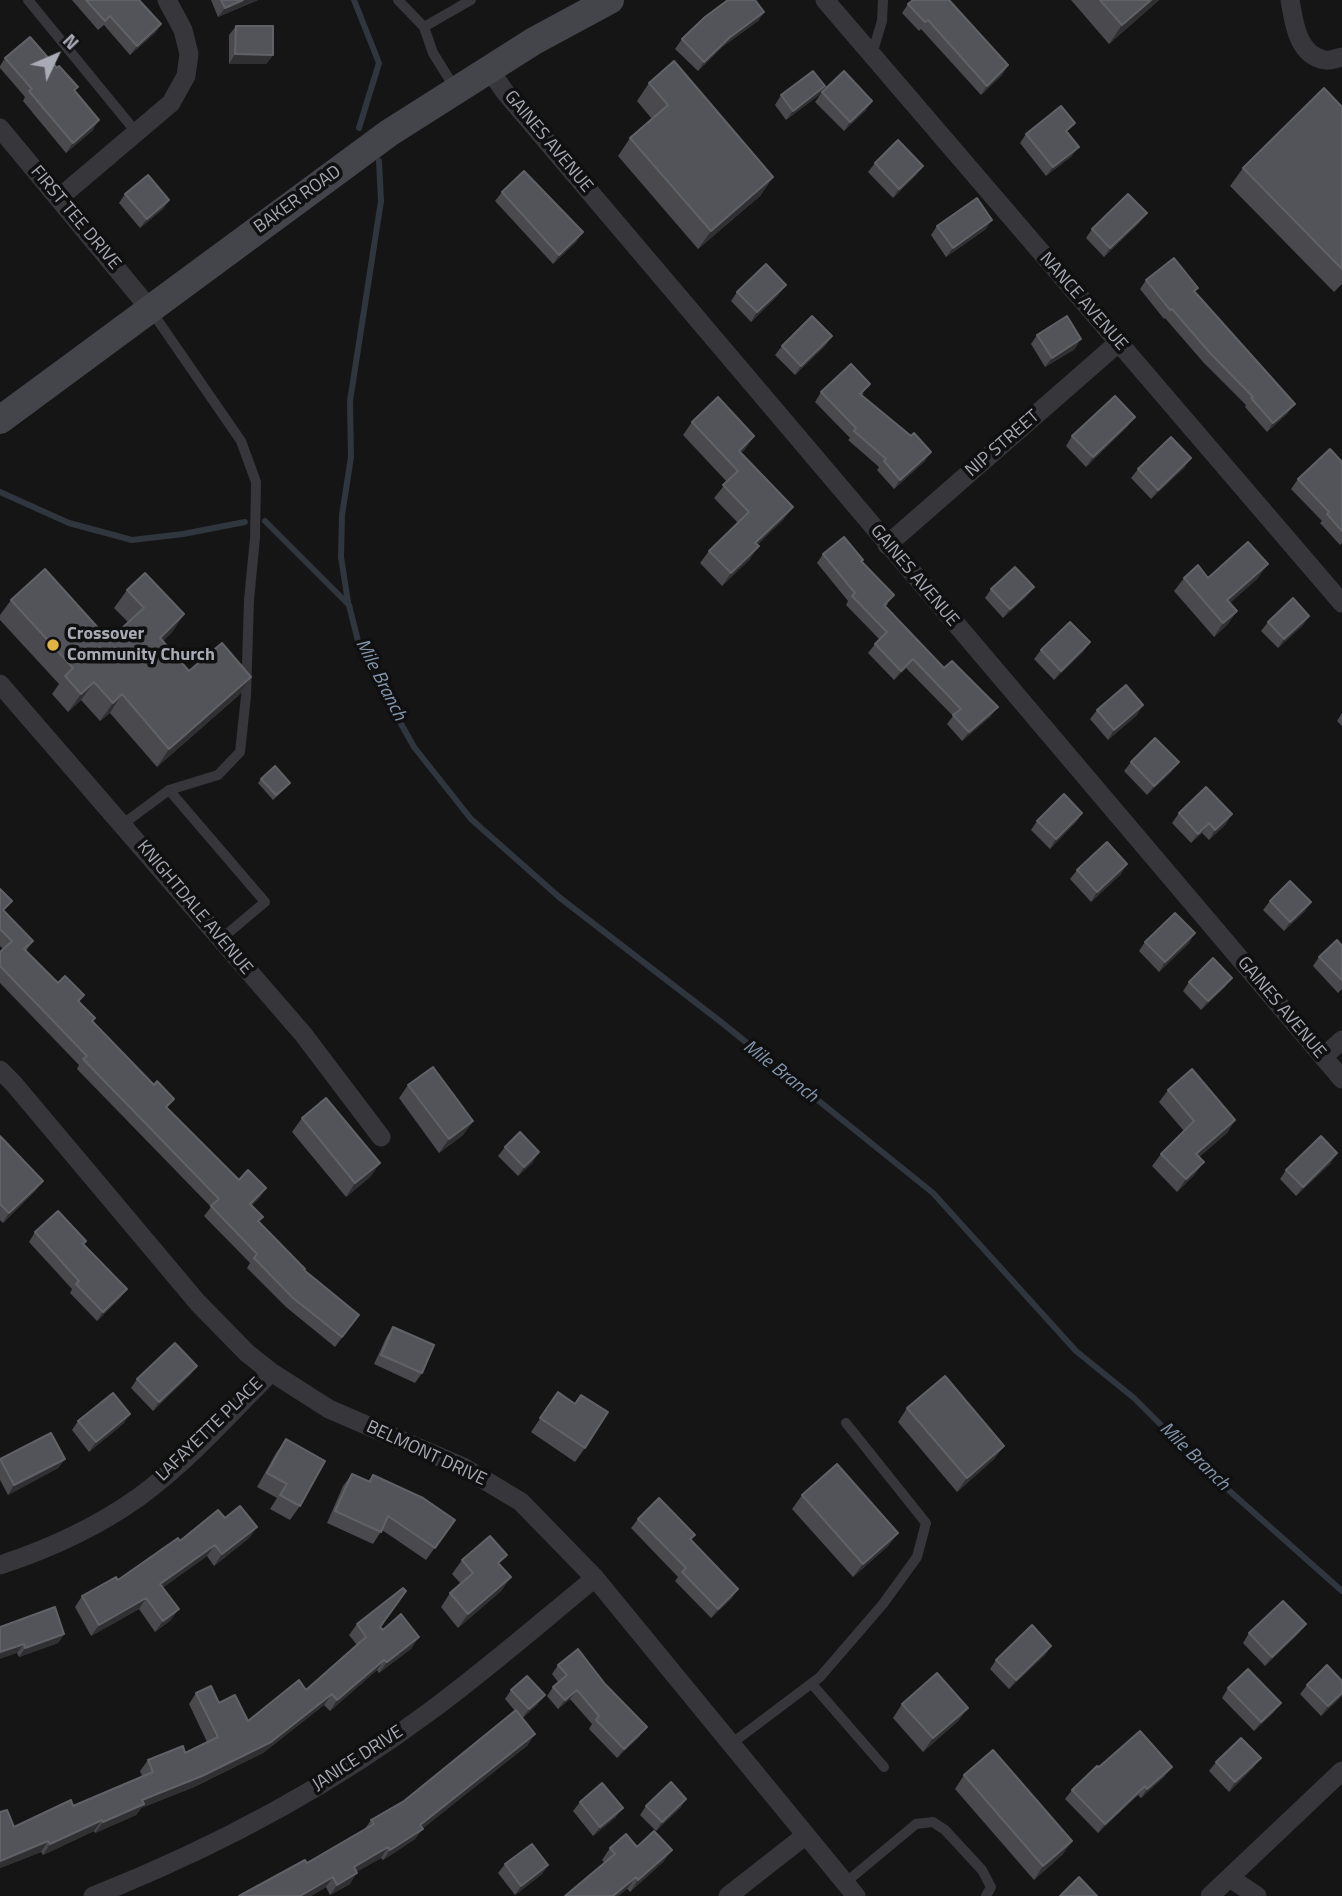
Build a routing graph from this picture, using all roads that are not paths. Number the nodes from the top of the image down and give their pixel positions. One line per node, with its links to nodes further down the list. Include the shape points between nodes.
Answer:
1 (28, 0): 15 (lane)
2 (167, 0): 15 (street, via 189,54 186,76 171,103)
3 (398, 0): 9 (lane)
4 (471, 0): 9 (lane)
5 (610, 0): 12 (street, BAKER ROAD)
6 (825, 0): 10 (street, NANCE AVENUE)
7 (883, 0): 10 (lane)
8 (1290, 0): 11 (street, via 1295,29 1305,50 1325,60)
9 (424, 27): 13 (lane, via 433,53)
10 (872, 55): 18 (street, NANCE AVENUE)
11 (1342, 57)
12 (489, 69): 13 (street, BAKER ROAD); 20 (street, GAINES AVENUE)
13 (456, 90): 17 (street, BAKER ROAD, via 389,133)
14 (0, 128): 16 (street, FIRST TEE DRIVE)
15 (136, 132): 16 (street)
16 (59, 198): 17 (street, FIRST TEE DRIVE)
17 (150, 309): 19 (street, BAKER ROAD); 23 (lane, via 241,441 256,482 240,752 218,775)
18 (1118, 343): 20 (street, NIP STREET); 21 (street, NANCE AVENUE)
19 (0, 420)
20 (887, 545): 27 (street, GAINES AVENUE)
21 (1342, 603)
22 (0, 684): 24 (street, KNIGHTDALE AVENUE)
23 (169, 790): 24 (lane); 25 (lane, via 265,902)
24 (123, 824): 25 (street, KNIGHTDALE AVENUE)
25 (221, 939): 30 (street, KNIGHTDALE AVENUE, via 303,1034)
26 (1342, 1040): 27 (street)
27 (1323, 1057): 29 (street, GAINES AVENUE)
28 (0, 1070): 31 (street, BELMONT DRIVE, via 198,1303)
29 (1342, 1079)
30 (381, 1137)
31 (271, 1372): 33 (street, LAFAYETTE PLACE, via 197,1448 138,1497 38,1553); 34 (street, BELMONT DRIVE, via 329,1409 463,1468 521,1502)
32 (846, 1423): 35 (lane, via 926,1523 917,1558)
33 (0, 1565)
34 (595, 1578): 36 (street, BELMONT DRIVE); 42 (street, JANICE DRIVE, via 428,1713 347,1768 261,1820 165,1868)
35 (812, 1684): 36 (lane); 37 (lane)
36 (731, 1744): 39 (street, BELMONT DRIVE)
37 (884, 1766)
38 (1342, 1771): 40 (street)
39 (806, 1835): 41 (street, BELMONT DRIVE); 43 (street)
40 (1230, 1878): 45 (street); 46 (street)
41 (851, 1889): 44 (lane, via 916,1824 933,1822 982,1870 990,1887)
42 (93, 1896)
43 (728, 1896)
44 (986, 1896)
45 (1210, 1896)
46 (1257, 1896)

